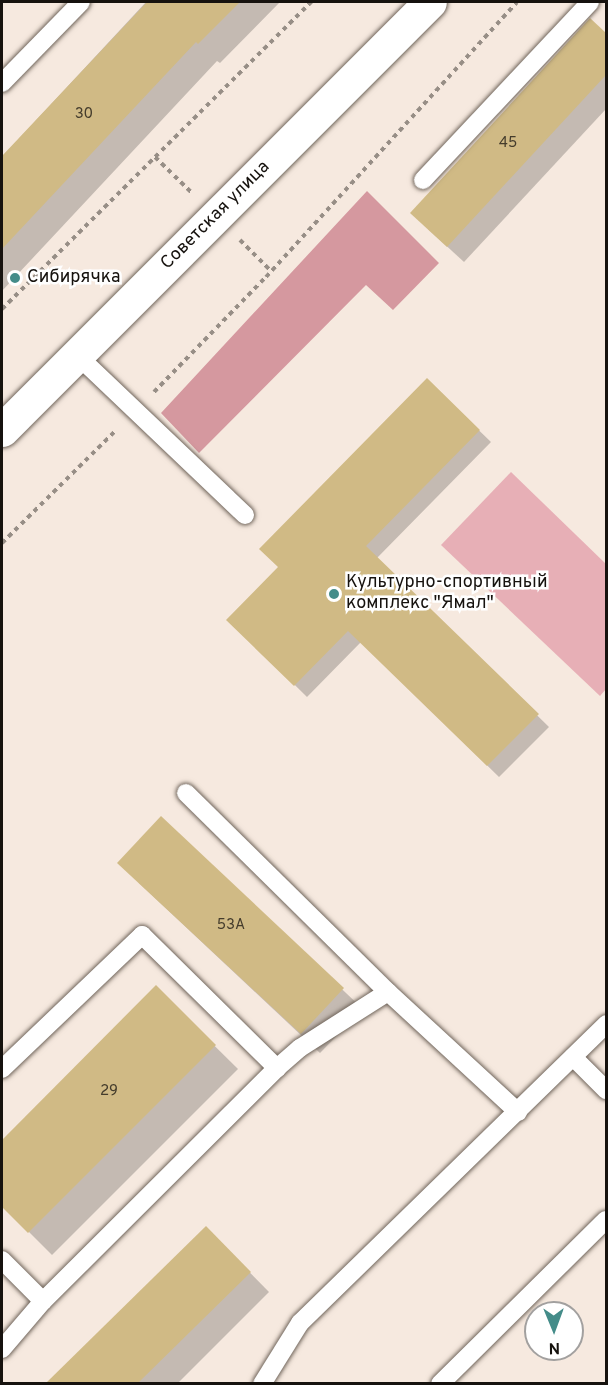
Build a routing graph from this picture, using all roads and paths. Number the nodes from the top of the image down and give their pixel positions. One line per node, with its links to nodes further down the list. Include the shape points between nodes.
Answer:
1 (81, 2): 6 (lane)
2 (311, 2): 8 (path)
3 (430, 2): 9 (main road, Советская улица)
4 (517, 2): 10 (path, via 266,277)
5 (590, 2): 7 (lane)
6 (2, 83)
7 (423, 180)
8 (2, 309)
9 (77, 355): 10 (lane); 11 (main road, Советская улица)
10 (135, 411): 12 (lane); 13 (path)
11 (2, 430)
12 (245, 515)
13 (2, 543)
14 (186, 793): 15 (lane)
15 (388, 992): 18 (lane, via 300,1048); 21 (lane)
16 (606, 1024): 17 (lane)
17 (573, 1057): 20 (lane); 21 (lane)
18 (277, 1068): 19 (lane, via 142,935); 24 (lane)
19 (2, 1069)
20 (606, 1090)
21 (518, 1112): 26 (lane, via 300,1323)
22 (606, 1220): 27 (lane)
23 (2, 1260): 24 (lane)
24 (44, 1301): 25 (lane)
25 (2, 1349)
26 (265, 1382)
27 (440, 1383)

